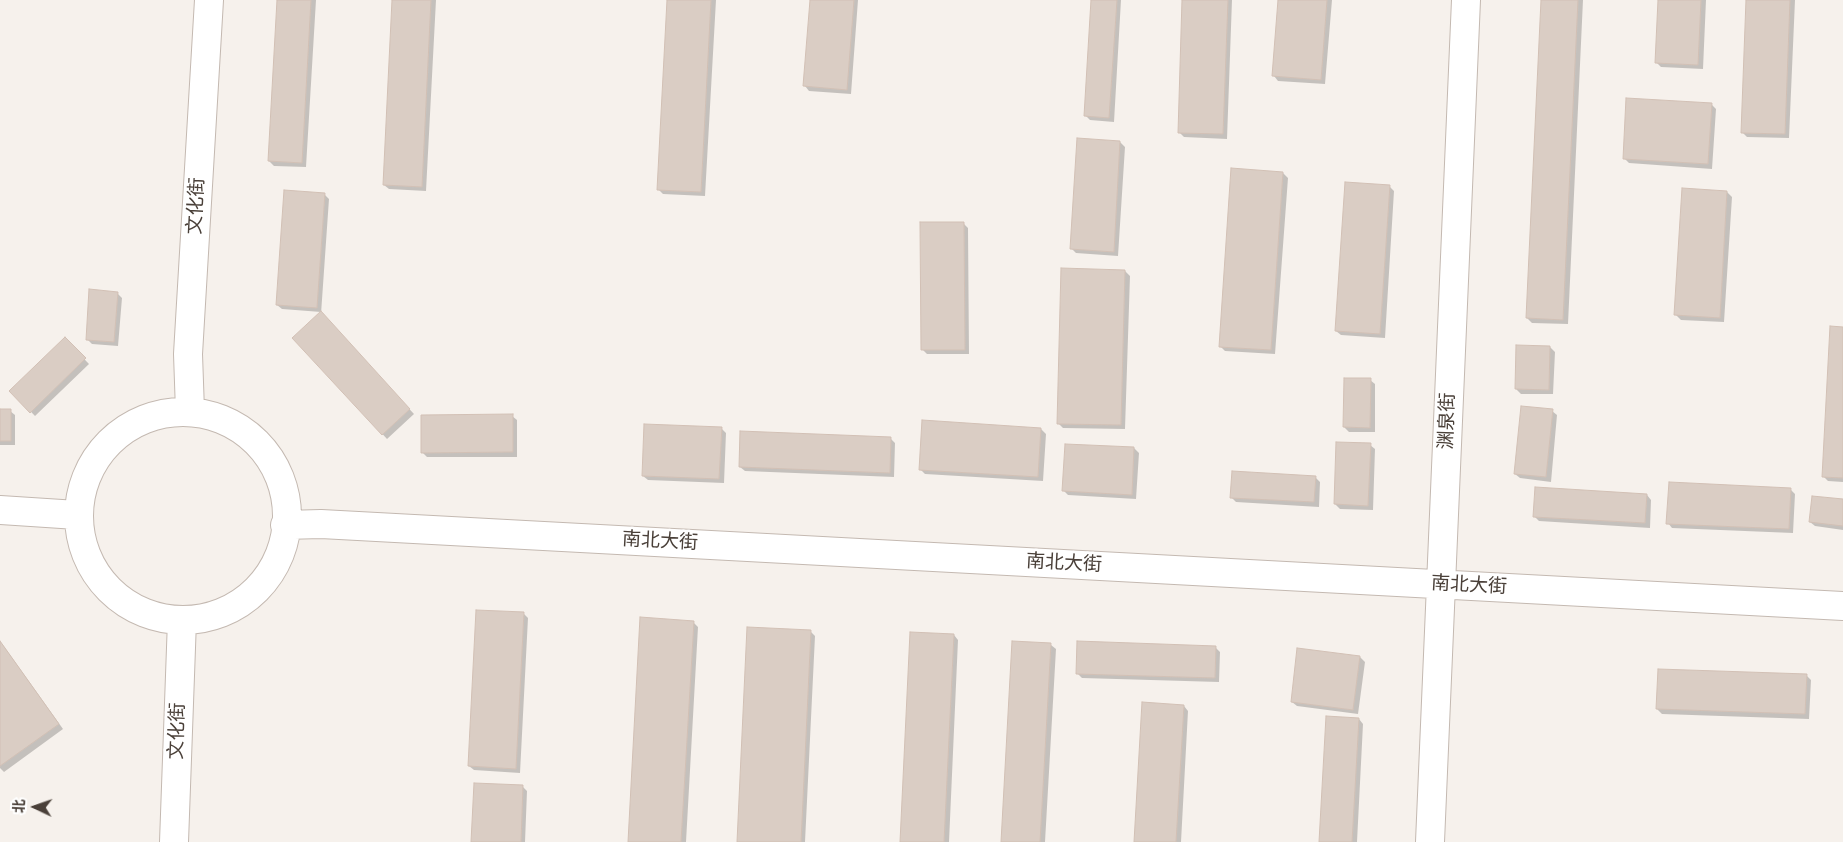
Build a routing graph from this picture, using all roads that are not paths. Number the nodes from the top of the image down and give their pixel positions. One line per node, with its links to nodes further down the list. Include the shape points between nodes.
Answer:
1 (208, 0): 3 (street, 文化街, via 188,354)
2 (1466, 0): 7 (street, 渊泉街)
3 (190, 411): 5 (street, via 167,412 129,427 102,451 89,471); 6 (street, via 225,420 264,448 278,470 288,505)
4 (0, 510): 5 (street)
5 (77, 515): 9 (street, via 86,555 106,586 133,608 170,621)
6 (285, 525): 7 (street, 南北大街, via 341,525); 9 (street, via 281,556 253,596 210,618)
7 (1441, 584): 8 (street, 南北大街); 11 (street, 渊泉街)
8 (1843, 606)
9 (182, 620): 10 (street, 文化街)
10 (174, 842)
11 (1430, 842)

